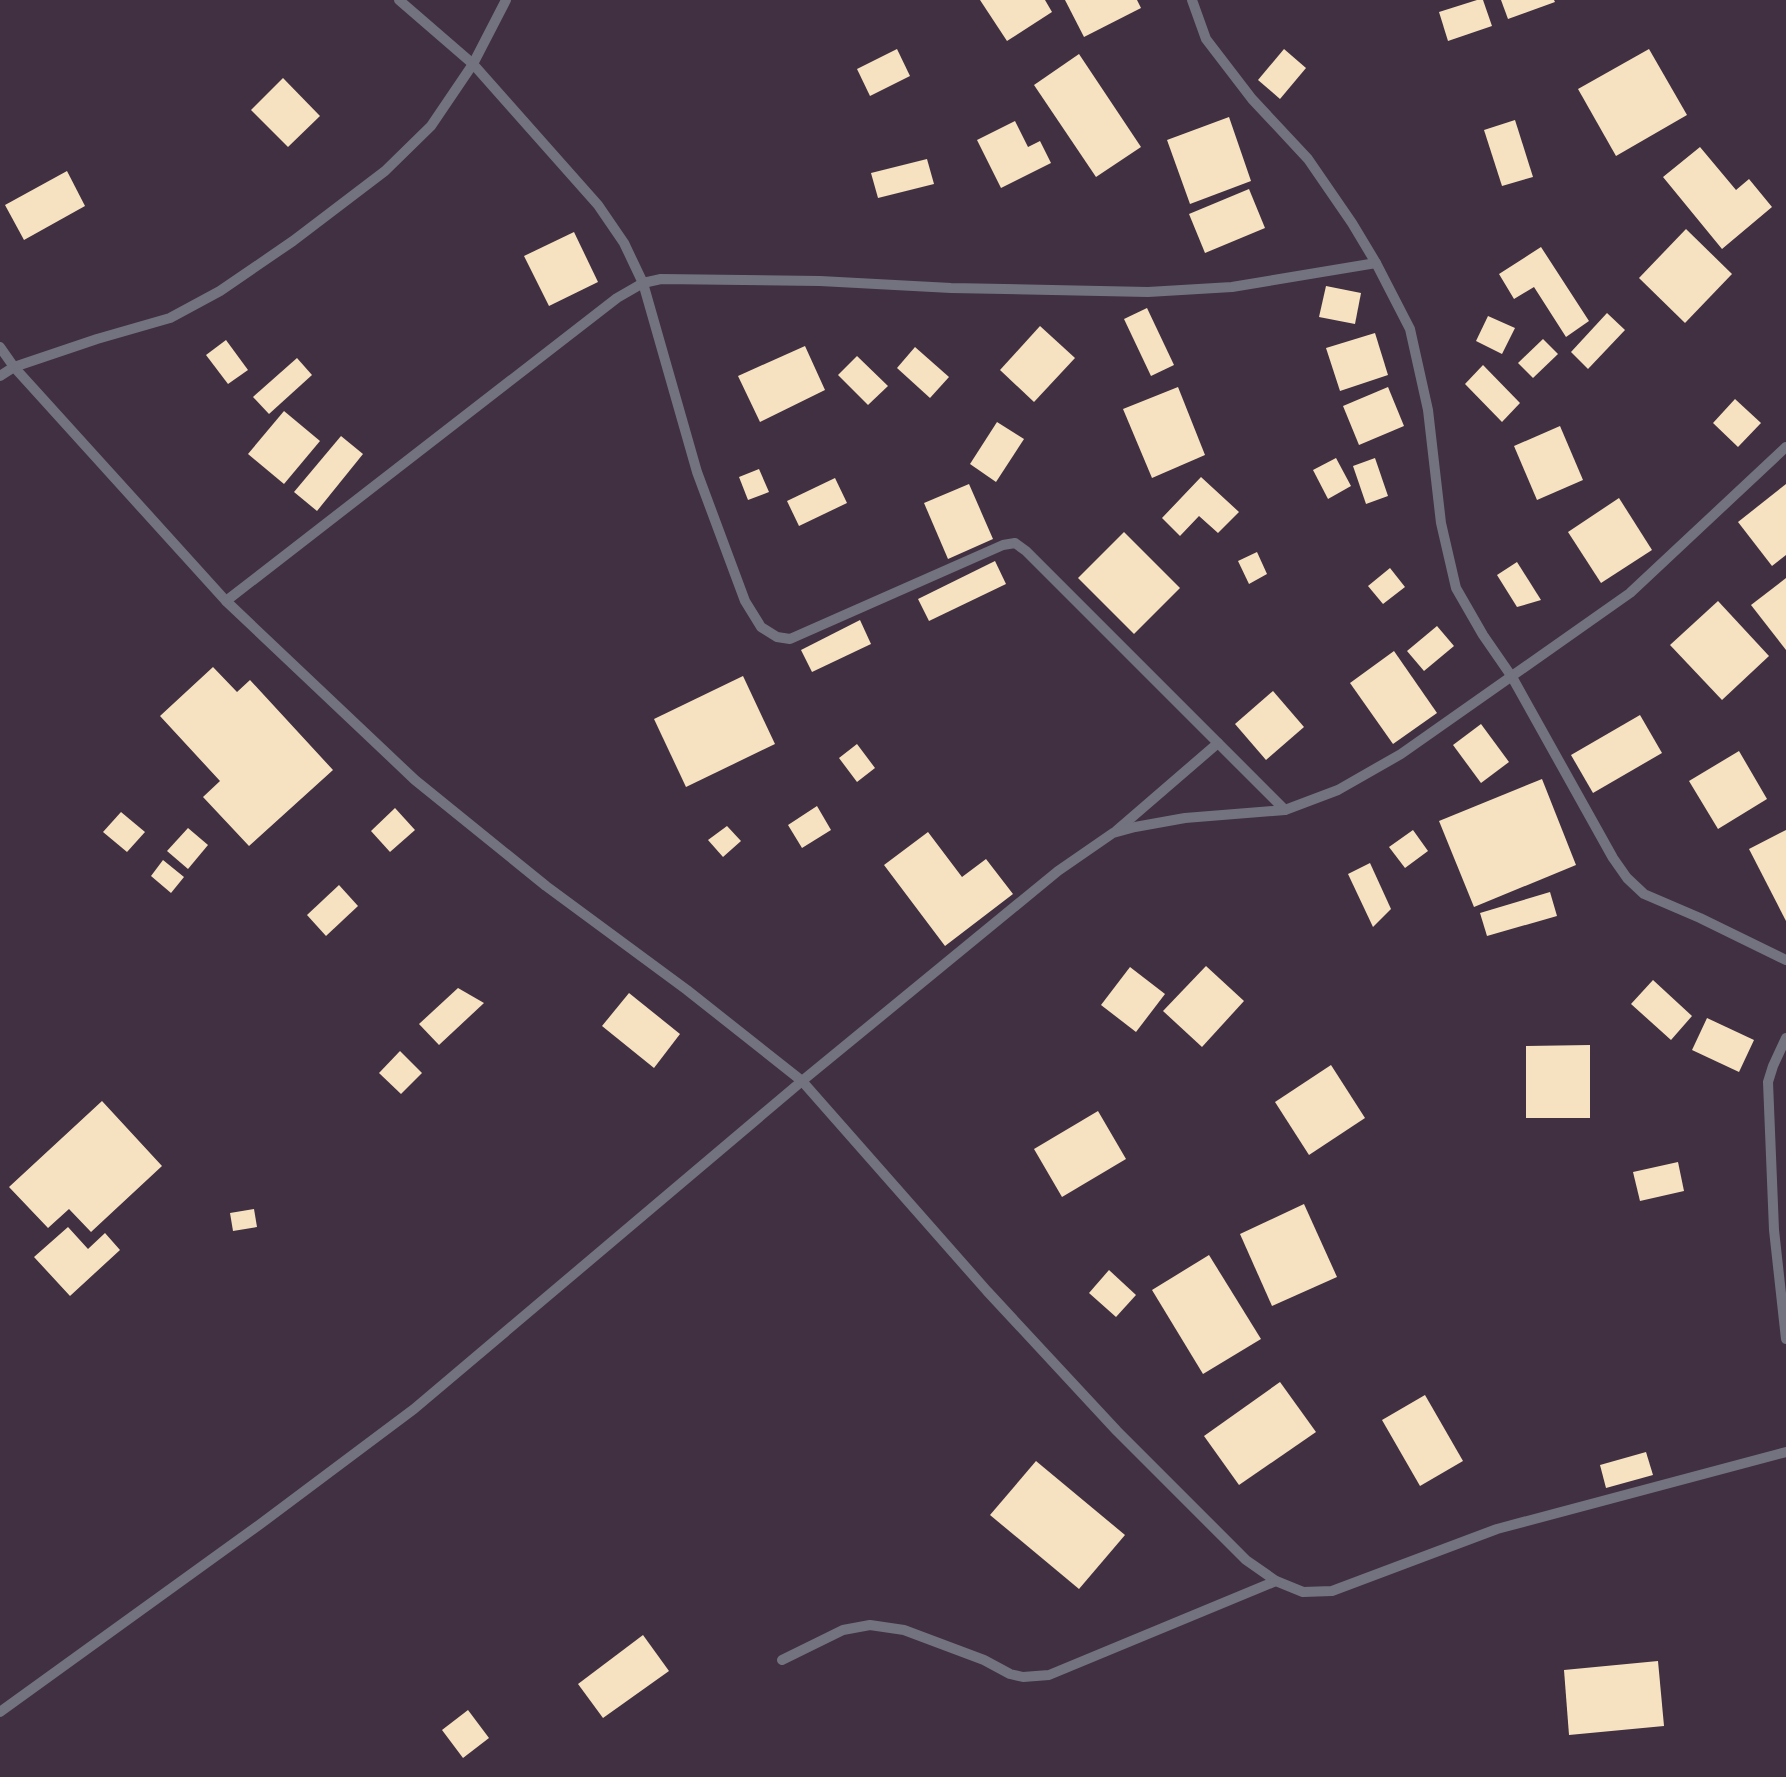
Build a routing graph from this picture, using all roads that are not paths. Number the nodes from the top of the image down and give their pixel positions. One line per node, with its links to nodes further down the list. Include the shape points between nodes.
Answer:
1 (399, 0): 4 (street)
2 (506, 0): 4 (street)
3 (1192, 0): 5 (street, via 1206,39 1252,99 1308,159)
4 (472, 64): 6 (street, via 598,205 624,243); 8 (street, via 431,126 385,171 220,291 170,318 97,338)
5 (1376, 263): 6 (street, via 1232,287 1148,292 800,281 661,279); 12 (street, via 1410,329 1428,410 1441,523 1456,588)
6 (643, 283): 11 (street, via 617,298); 13 (street, via 697,472 745,601 761,627 790,639 1003,545 1015,544)
7 (0, 347): 8 (street)
8 (14, 367): 9 (street); 11 (street)
9 (0, 376)
10 (1786, 447): 12 (street, via 1630,593)
11 (226, 601): 18 (street, via 415,780 546,886)
12 (1512, 677): 14 (street, via 1401,754 1338,790); 16 (street, via 1627,878 1644,894)
13 (1218, 743): 14 (street); 15 (street)
14 (1285, 810): 15 (street, via 1185,818)
15 (1113, 833): 18 (street, via 1058,872)
16 (1786, 960)
17 (1786, 1038): 19 (street, via 1768,1082 1768,1098 1774,1230)
18 (802, 1080): 21 (street, via 987,1291 1117,1431 1246,1560); 23 (street, via 414,1409)
19 (1786, 1339)
20 (1786, 1452): 21 (street, via 1497,1529 1332,1591 1303,1592)
21 (1276, 1581): 22 (street, via 1049,1674 1023,1677 1010,1674 984,1660 904,1630 870,1625 843,1630)
22 (782, 1660)
23 (0, 1712)

